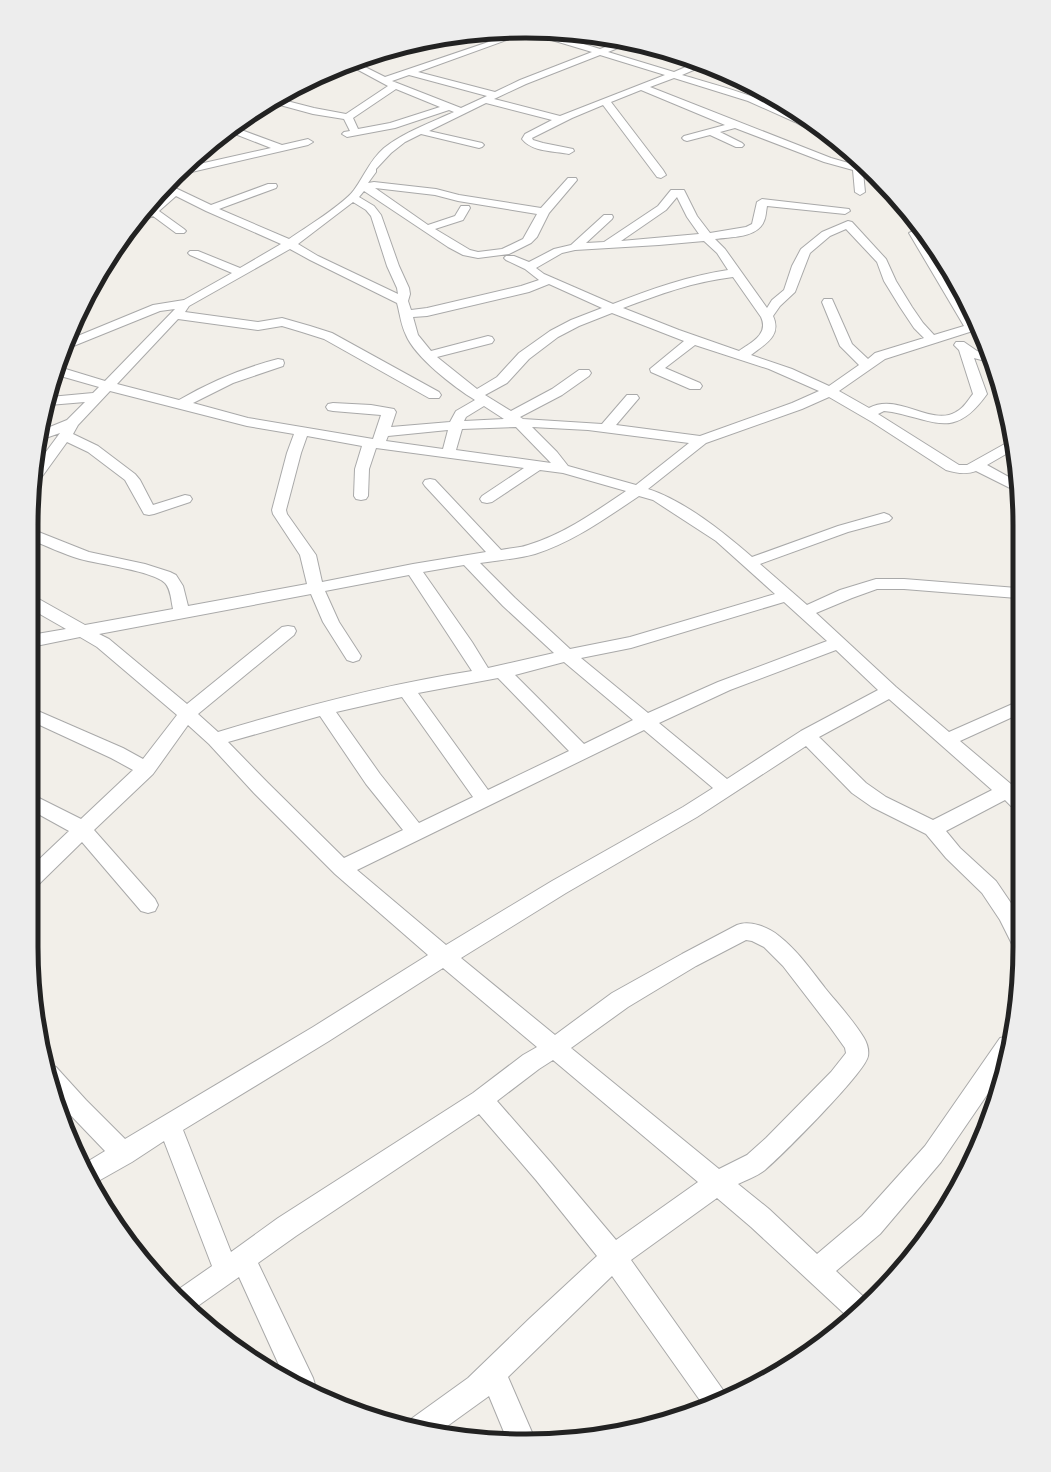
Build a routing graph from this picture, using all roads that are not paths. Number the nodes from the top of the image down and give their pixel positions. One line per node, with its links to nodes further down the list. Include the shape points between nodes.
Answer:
1 (506, 39): 7 (street)
2 (557, 39): 4 (street)
3 (615, 46): 4 (street)
4 (599, 52): 8 (street); 12 (street)
5 (359, 68): 9 (street)
6 (693, 68): 8 (street)
7 (409, 72): 9 (street); 12 (street)
8 (674, 76): 11 (street); 14 (street)
9 (386, 80): 10 (street)
10 (395, 86): 18 (street); 20 (street)
11 (641, 87): 16 (street); 23 (street)
12 (495, 95): 15 (street)
13 (757, 97): 14 (street)
14 (751, 99): 21 (street)
15 (485, 100): 19 (street); 22 (street)
16 (605, 101): 22 (street); 36 (street)
17 (283, 103): 20 (street)
18 (450, 106): 19 (street); 20 (street, via 392,126 351,133)
19 (463, 112): 24 (street)
20 (348, 117)
21 (791, 117)
22 (562, 120): 32 (street, via 534,132 527,139 529,142)
23 (735, 125): 26 (street); 33 (street, via 841,166)
24 (420, 131): 29 (street); 38 (street, via 402,140 384,155 371,169)
25 (238, 132): 31 (street)
26 (712, 132): 27 (street); 30 (street)
27 (687, 138)
28 (308, 142): 31 (street)
29 (479, 144)
30 (739, 145)
31 (281, 148): 34 (street)
32 (569, 151)
33 (854, 165)
34 (195, 167)
35 (859, 171): 43 (street)
36 (661, 175)
37 (572, 180): 51 (street)
38 (364, 185): 42 (street); 45 (street); 47 (street)
39 (272, 186): 49 (street)
40 (173, 190): 49 (street)
41 (759, 190): 46 (street, via 755,201)
42 (431, 192): 47 (street); 51 (street)
43 (860, 192)
44 (166, 197): 50 (street)
45 (353, 198): 58 (street); 67 (street, via 370,208 376,215 403,288)
46 (762, 202): 53 (street, via 845,207 850,211); 57 (street, via 756,226 741,232)
47 (392, 205): 54 (street)
48 (465, 208): 54 (street, via 459,218)
49 (210, 209): 58 (street)
50 (154, 212): 55 (street)
51 (544, 212): 54 (street, via 531,237 505,252 493,255 467,253)
52 (608, 217): 60 (street)
53 (848, 224): 74 (street, via 826,234 805,252 789,292 776,303); 79 (street, via 882,262 906,307)
54 (428, 228)
55 (180, 231)
56 (915, 234): 71 (street)
57 (706, 237): 59 (street); 59 (street, via 678,191 662,208); 65 (street)
58 (290, 244): 64 (street); 67 (street)
59 (606, 245): 60 (street)
60 (575, 247): 63 (street, via 558,252)
61 (194, 253): 64 (street)
62 (510, 258): 63 (street)
63 (529, 267): 66 (street)
64 (241, 273): 69 (street)
65 (736, 273): 70 (street, via 693,280); 74 (street)
66 (550, 280): 70 (street); 73 (street, via 518,291)
67 (402, 301): 73 (street)
68 (828, 302): 86 (street, via 846,346)
69 (186, 303): 72 (street); 80 (street, via 157,308)
70 (613, 307): 78 (street); 94 (street, via 554,334 524,356 502,380)
71 (962, 308)
72 (176, 314): 89 (street); 92 (street, via 258,326 282,322 306,329 328,336)
73 (405, 314): 82 (street, via 416,342)
74 (767, 316): 83 (street, via 770,328 766,337)
75 (971, 328): 76 (street)
76 (949, 335): 79 (street); 81 (street)
77 (488, 340): 82 (street)
78 (693, 340): 83 (street); 90 (street, via 656,369)
79 (932, 340): 86 (street, via 880,356)
80 (74, 343)
81 (965, 350): 84 (street); 99 (street, via 980,394 963,414 948,420 882,407)
82 (428, 356): 94 (street)
83 (741, 356): 91 (street, via 779,368)
84 (983, 357)
85 (278, 363): 97 (street, via 235,376)
86 (867, 364): 91 (street)
87 (63, 373): 89 (street)
88 (584, 373): 100 (street)
89 (107, 386): 93 (street); 97 (street)
90 (695, 386)
91 (829, 392): 99 (street); 108 (street)
92 (434, 395)
93 (96, 397): 96 (street); 101 (street)
94 (480, 397): 100 (street); 102 (street, via 461,414)
95 (632, 398): 103 (street)
96 (55, 401)
97 (181, 404): 104 (street, via 247,422)
98 (333, 407): 107 (street, via 387,411 388,415)
99 (869, 414): 112 (street, via 951,467 959,470 970,469)
100 (515, 420): 102 (street); 103 (street); 114 (street)
101 (72, 423): 105 (street); 106 (street)
102 (455, 425): 107 (street); 110 (street)
103 (605, 429): 108 (street)
104 (302, 432): 107 (street); 127 (street, via 279,510 308,555)
105 (46, 433)
106 (65, 436): 113 (street); 119 (street, via 93,449 130,477 148,510)
107 (377, 439): 110 (street); 118 (street, via 362,469)
108 (702, 440): 117 (street)
109 (1007, 448): 112 (street)
110 (449, 452): 111 (street)
111 (538, 465): 114 (street); 120 (street)
112 (975, 465): 116 (street)
113 (41, 468)
114 (563, 469): 117 (street)
115 (430, 483): 123 (street)
116 (1011, 484)
117 (638, 490): 123 (street, via 588,523 558,539 530,550); 125 (street, via 658,497 679,510 721,538)
118 (361, 496)
119 (185, 499)
120 (487, 499)
121 (884, 518): 125 (street, via 843,529)
122 (38, 537): 132 (street, via 90,557 140,568 166,577 173,583)
123 (498, 555): 124 (street)
124 (468, 560): 126 (street); 137 (street)
125 (749, 563): 129 (street)
126 (413, 569): 127 (street); 140 (street)
127 (316, 588): 132 (street); 138 (street, via 331,622)
128 (1013, 593): 131 (street, via 876,584)
129 (787, 596): 131 (street); 137 (street, via 631,642)
130 (38, 606): 134 (street)
131 (805, 612): 136 (street)
132 (182, 613): 134 (street)
133 (288, 631): 145 (street)
134 (84, 633): 135 (street); 145 (street, via 103,643)
135 (38, 640)
136 (839, 643): 142 (street); 147 (street, via 724,686)
137 (567, 655): 139 (street); 147 (street)
138 (353, 656)
139 (502, 672): 140 (street); 151 (street)
140 (483, 674): 141 (street)
141 (406, 690): 143 (street); 155 (street)
142 (890, 691): 148 (street); 150 (street)
143 (324, 710): 149 (street); 159 (street, via 373,779)
144 (1013, 710): 150 (street)
145 (187, 714): 149 (street); 152 (street)
146 (38, 717): 152 (street)
147 (647, 721): 151 (street); 153 (street)
148 (807, 736): 153 (street); 158 (street, via 859,788 880,802)
149 (215, 739): 160 (street)
150 (947, 740): 154 (street)
151 (581, 752): 155 (street)
152 (146, 769): 157 (street)
153 (726, 788): 164 (street, via 690,812 559,887)
154 (1012, 796): 158 (street)
155 (485, 800): 159 (street)
156 (38, 805): 157 (street)
157 (82, 829): 161 (street); 162 (street)
158 (933, 829): 163 (street, via 989,887)
159 (416, 833): 160 (street)
160 (342, 868): 164 (street)
161 (38, 872)
162 (148, 905)
163 (1013, 925)
164 (445, 957): 165 (street); 169 (street)
165 (554, 1048): 168 (street); 172 (street); 172 (street, via 620,1000 744,931 756,933 771,941 790,960 838,1020 856,1045 857,1056 839,1079 774,1146 755,1163)
166 (1000, 1056): 175 (street, via 932,1154 871,1225)
167 (59, 1087): 170 (street)
168 (481, 1100): 173 (street); 174 (street)
169 (170, 1126): 170 (street); 174 (street)
170 (124, 1154): 171 (street)
171 (93, 1172)
172 (717, 1183): 173 (street); 175 (street, via 760,1218)
173 (614, 1257): 178 (street); 180 (street)
174 (234, 1264): 176 (street); 179 (street)
175 (817, 1271): 177 (street)
176 (188, 1298)
177 (855, 1306)
178 (492, 1373): 181 (street, via 478,1388); 182 (street)
179 (297, 1377)
180 (713, 1397)
181 (427, 1424)
182 (519, 1434)

